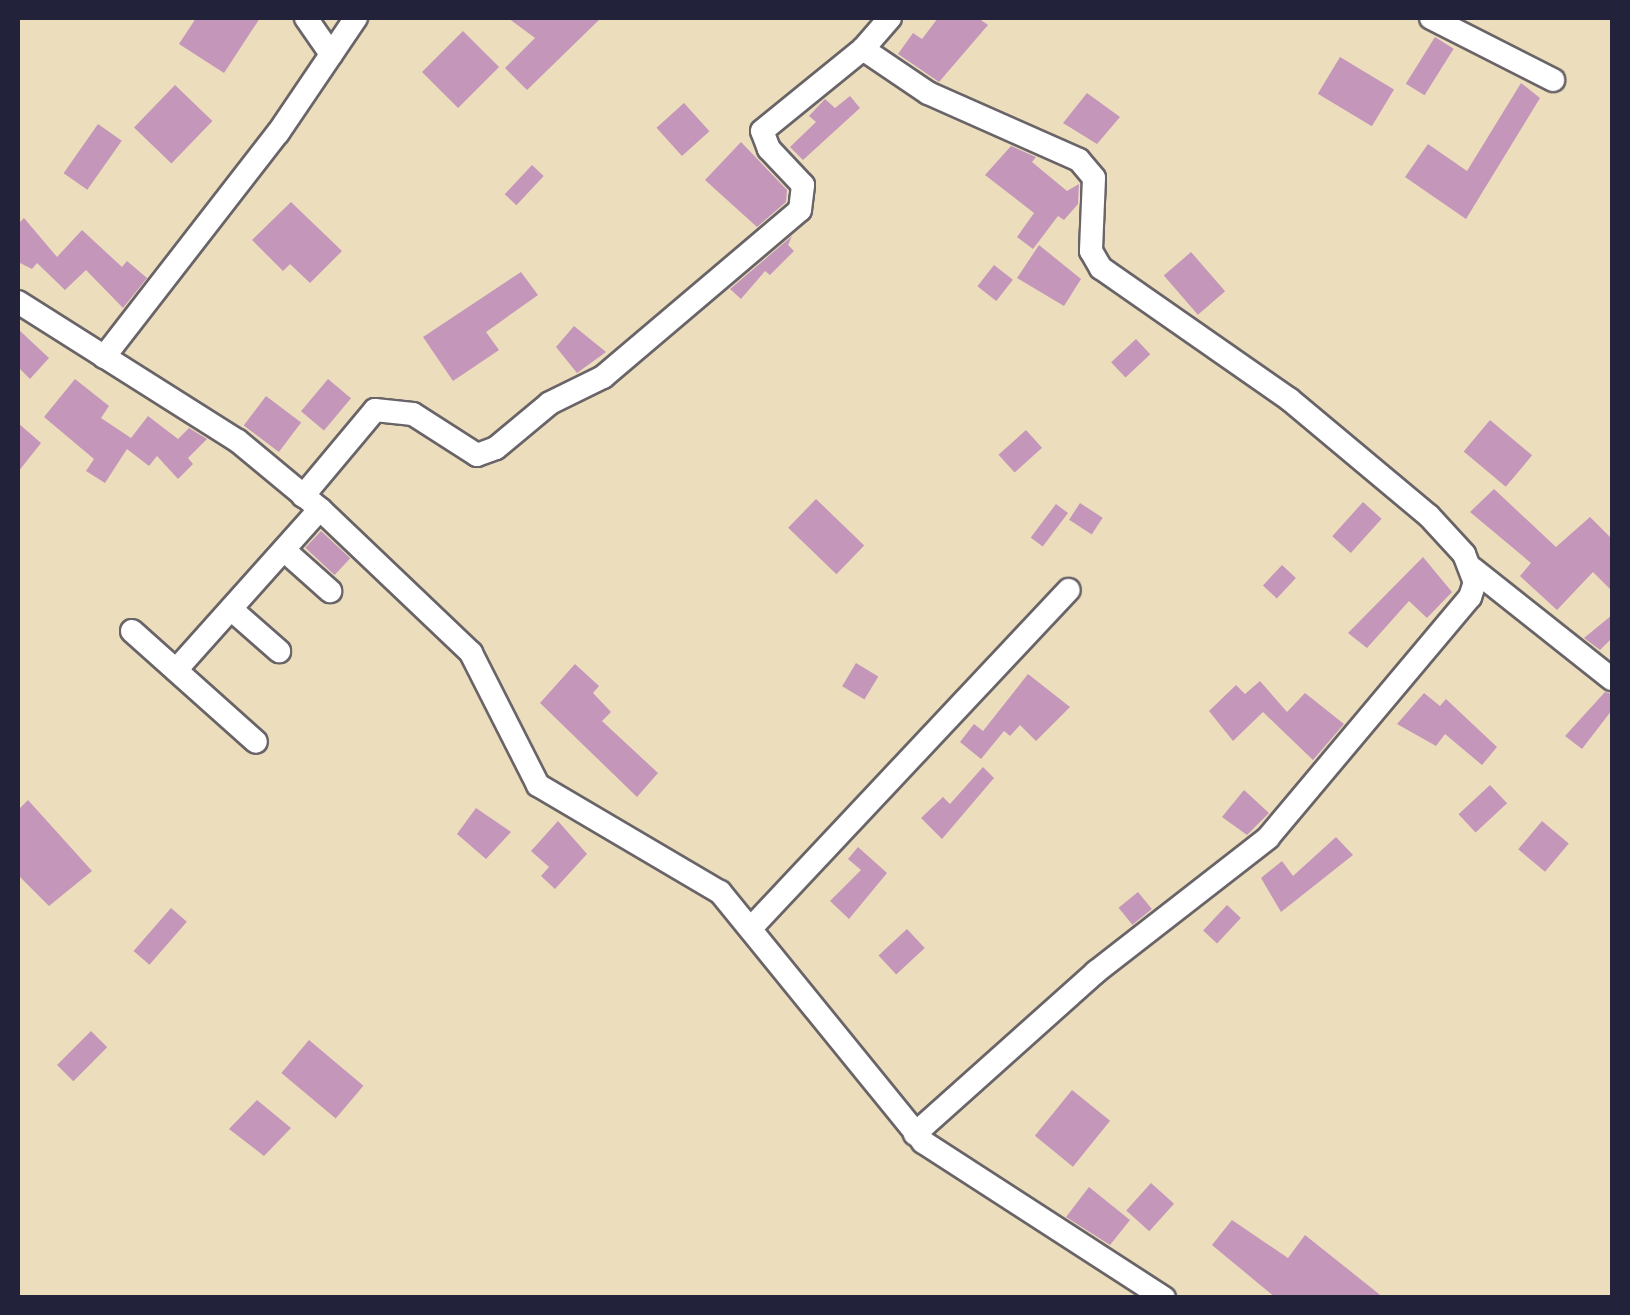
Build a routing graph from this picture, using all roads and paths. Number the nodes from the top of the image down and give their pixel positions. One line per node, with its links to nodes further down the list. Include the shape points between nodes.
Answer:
1 (306, 18): 6 (street)
2 (356, 18): 6 (street)
3 (890, 18): 5 (street)
4 (1431, 18): 7 (street)
5 (863, 48): 10 (street, via 762,131 768,149 803,186 800,210 604,377 550,403 478,455 413,414 375,410); 12 (street, via 928,93 1079,160 1094,178 1090,231 1101,268 1289,399 1429,516)
6 (331, 54): 9 (street)
7 (1553, 80)
8 (18, 302): 9 (street)
9 (104, 357): 10 (street, via 238,441)
10 (312, 503): 11 (street); 21 (street, via 471,653 538,785 590,820 691,871)
11 (284, 550): 14 (street); 15 (street)
12 (1473, 570): 19 (street); 22 (street, via 1470,598 1268,838 1096,972)
13 (1068, 590): 21 (street)
14 (330, 591)
15 (231, 609): 17 (street); 18 (street)
16 (132, 631): 18 (street)
17 (279, 652)
18 (176, 670): 20 (street)
19 (1612, 679)
20 (256, 742)
21 (753, 926): 22 (street)
22 (915, 1134): 23 (street)
23 (1164, 1298)

